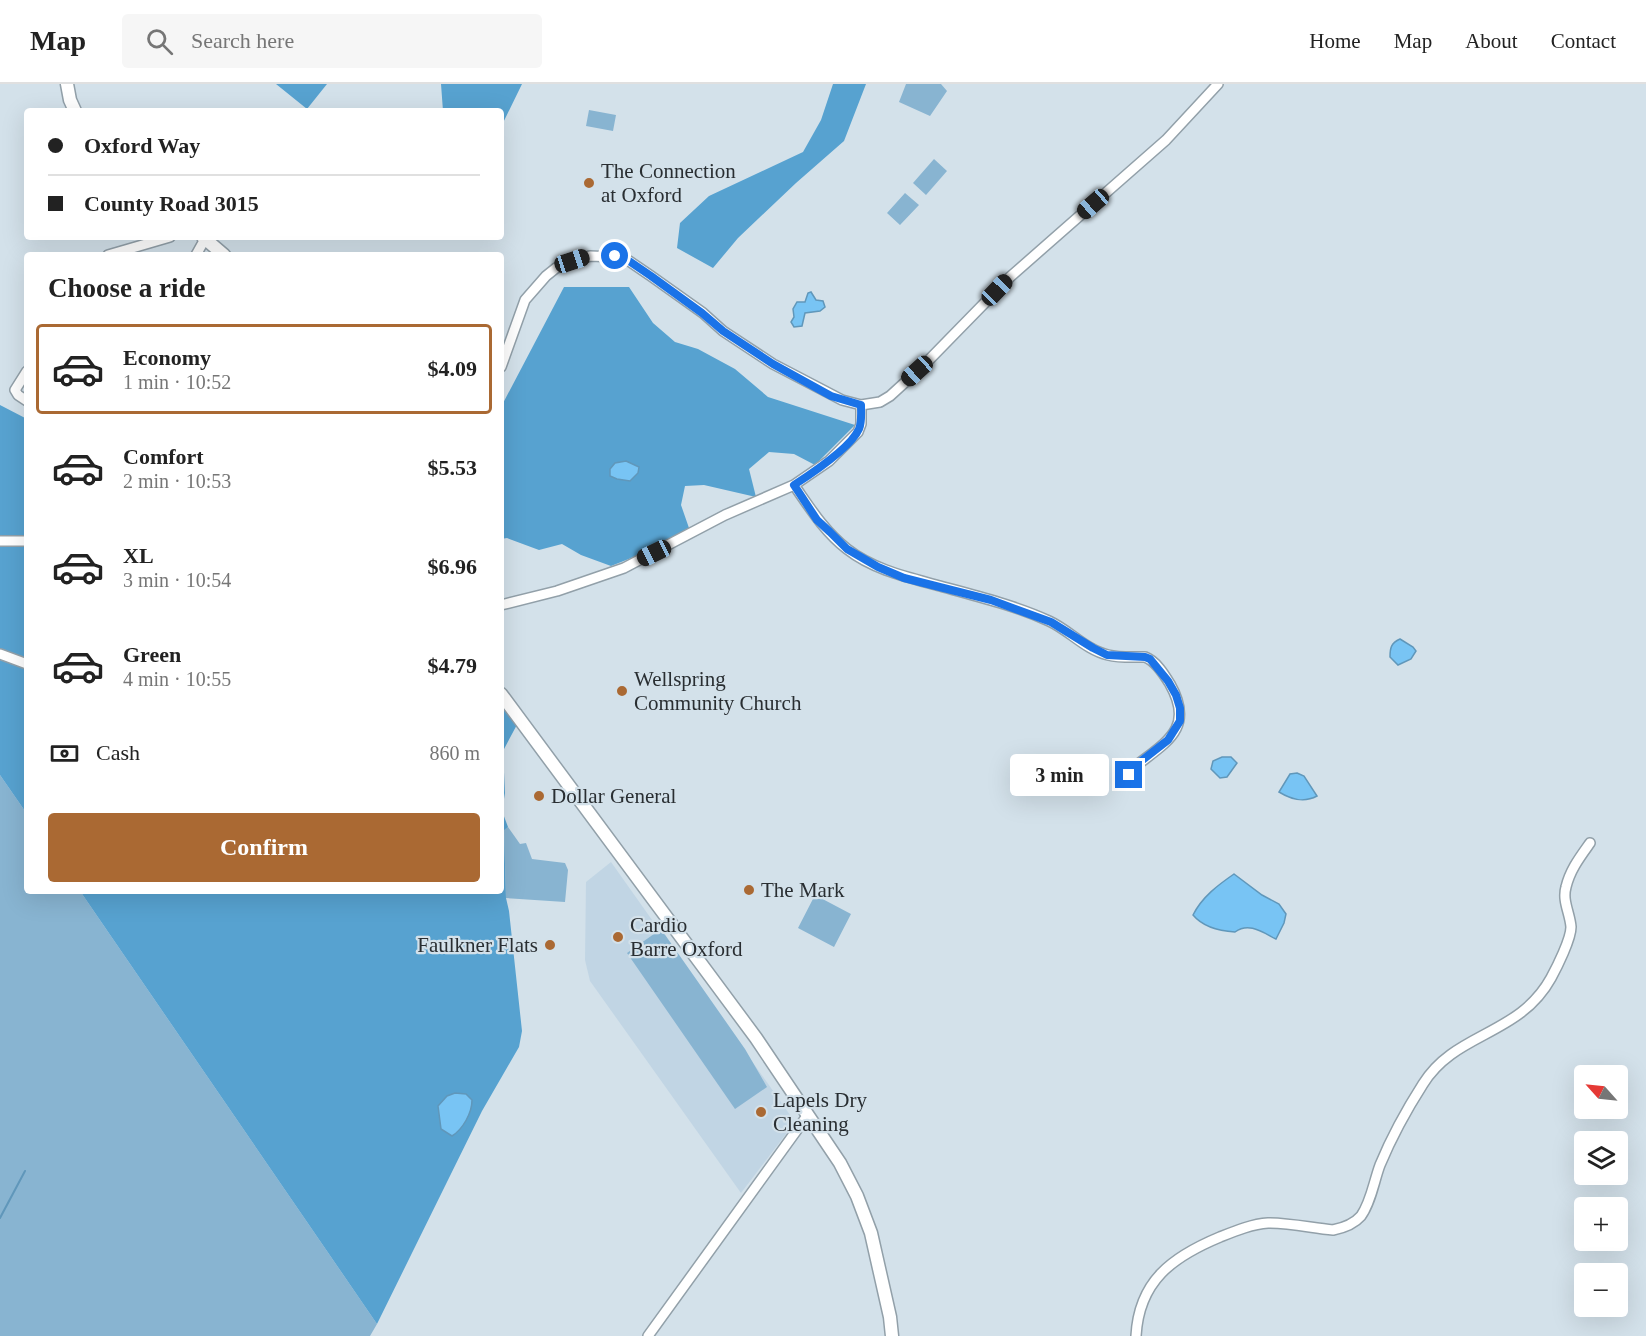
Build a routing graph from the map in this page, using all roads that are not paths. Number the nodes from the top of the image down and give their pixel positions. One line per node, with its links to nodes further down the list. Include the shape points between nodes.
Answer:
1 (67, 84): 3 (street)
2 (1218, 84): 11 (street, via 1166,140 1010,276 890,396 872,405)
3 (74, 108)
4 (160, 240): 6 (street)
5 (206, 240): 7 (street)
6 (118, 252)
7 (220, 252)
8 (504, 359): 11 (street, via 525,300 546,276 556,268 590,256 615,256 651,276 773,364 831,396)
9 (24, 376): 10 (street, via 15,390)
10 (24, 399)
11 (861, 405): 12 (street, via 858,432 829,461)
12 (794, 485): 15 (street, via 725,514 624,568); 19 (street, via 817,520 847,549 878,567 1051,622 1107,655 1150,659 1176,695 1180,721 1168,740 1131,769)
13 (0, 541): 14 (street)
14 (24, 541)
15 (504, 604)
16 (0, 654): 17 (street)
17 (24, 663)
18 (504, 698): 21 (street, via 756,1038)
19 (1129, 775)
20 (1590, 843): 24 (street, via 1570,872 1565,889 1571,927 1551,978 1514,1020 1463,1046 1435,1067 1394,1136 1360,1217 1333,1230 1267,1223 1237,1230 1186,1253 1152,1283 1140,1307)
21 (807, 1116): 22 (street); 23 (street, via 840,1163 872,1233)
22 (648, 1336)
23 (892, 1336)
24 (1136, 1336)

